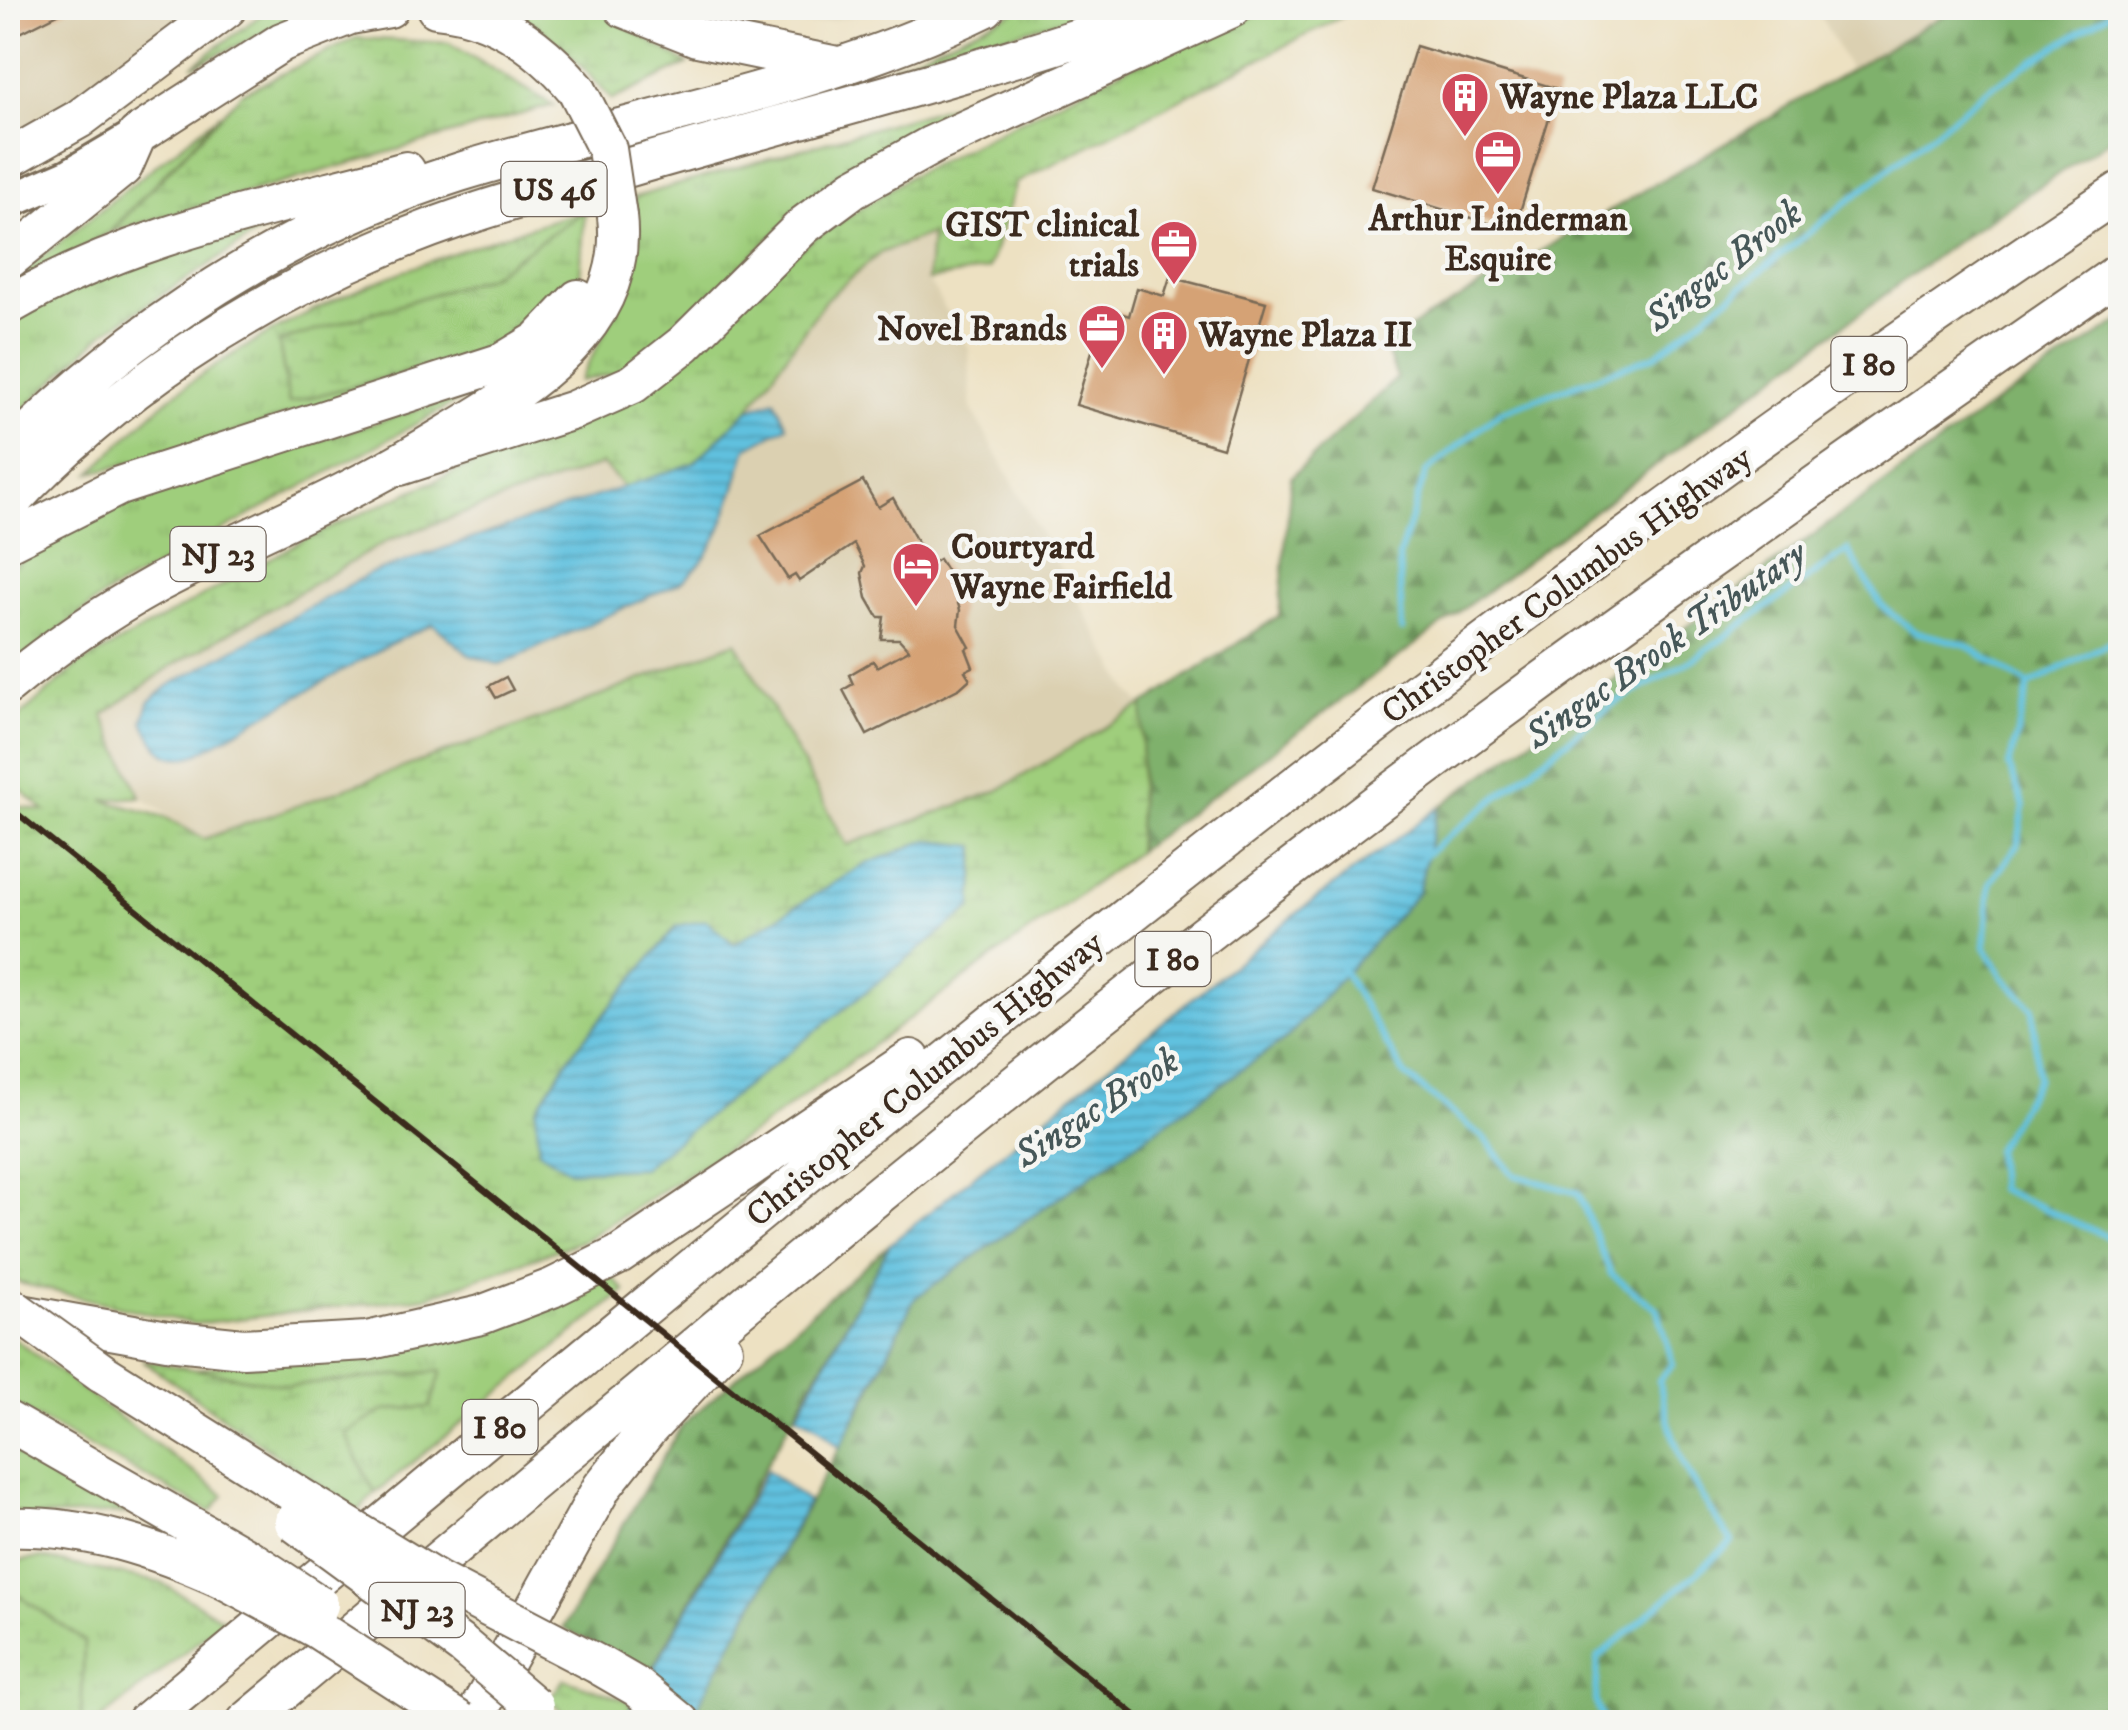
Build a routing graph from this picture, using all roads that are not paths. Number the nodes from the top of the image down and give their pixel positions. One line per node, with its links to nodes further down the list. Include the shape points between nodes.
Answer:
1 (227, 8): 10 (highway, via 79,120)
2 (389, 8): 9 (highway, via 350,15 282,42)
3 (436, 8): 14 (highway, NJ 23, bridge, via 507,30 557,66 577,90 606,149)
4 (624, 8): 8 (highway, via 697,37)
5 (985, 8): 8 (highway, US 46)
6 (1167, 8): 20 (highway, US 46, via 386,245 288,292 192,350 102,417)
7 (1232, 8): 19 (highway, via 854,188 804,225 684,344 633,384)
8 (838, 66): 11 (highway, US 46)
9 (137, 134): 13 (main road); 15 (highway, via 124,167)
10 (8, 159)
11 (454, 174): 17 (highway, via 419,168 182,230 108,256); 18 (highway, US 46, via 316,232 211,291 111,360)
12 (2120, 191): 23 (highway, Christopher Columbus Highway / I 80, via 1635,531)
13 (8, 202)
14 (618, 216): 19 (highway, NJ 23, via 614,270 575,341 529,385); 21 (highway, via 580,296 521,353 119,486)
15 (8, 260)
16 (2120, 272): 24 (highway, Christopher Columbus Highway / I 80, via 1416,774)
17 (8, 306)
18 (8, 452)
19 (400, 466): 22 (highway, NJ 23, via 144,591)
20 (8, 505)
21 (8, 542)
22 (8, 685)
23 (1150, 897): 25 (highway, via 650,1235 516,1303 367,1341 244,1348); 31 (highway, Christopher Columbus Highway / I 80, via 736,1230)
24 (815, 1247): 32 (highway, Christopher Columbus Highway / I 80); 34 (highway, via 602,1487)
25 (8, 1309): 27 (highway, NJ 23, bridge)
26 (8, 1421): 29 (highway)
27 (304, 1514): 30 (highway, NJ 23, bridge); 35 (highway, bridge, via 637,1687)
28 (8, 1527): 29 (highway, via 112,1539)
29 (237, 1570): 33 (highway, bridge); 34 (highway, bridge, via 375,1644)
30 (542, 1714)
31 (146, 1722)
32 (246, 1722)
33 (461, 1722)
34 (472, 1722)
35 (680, 1722)

